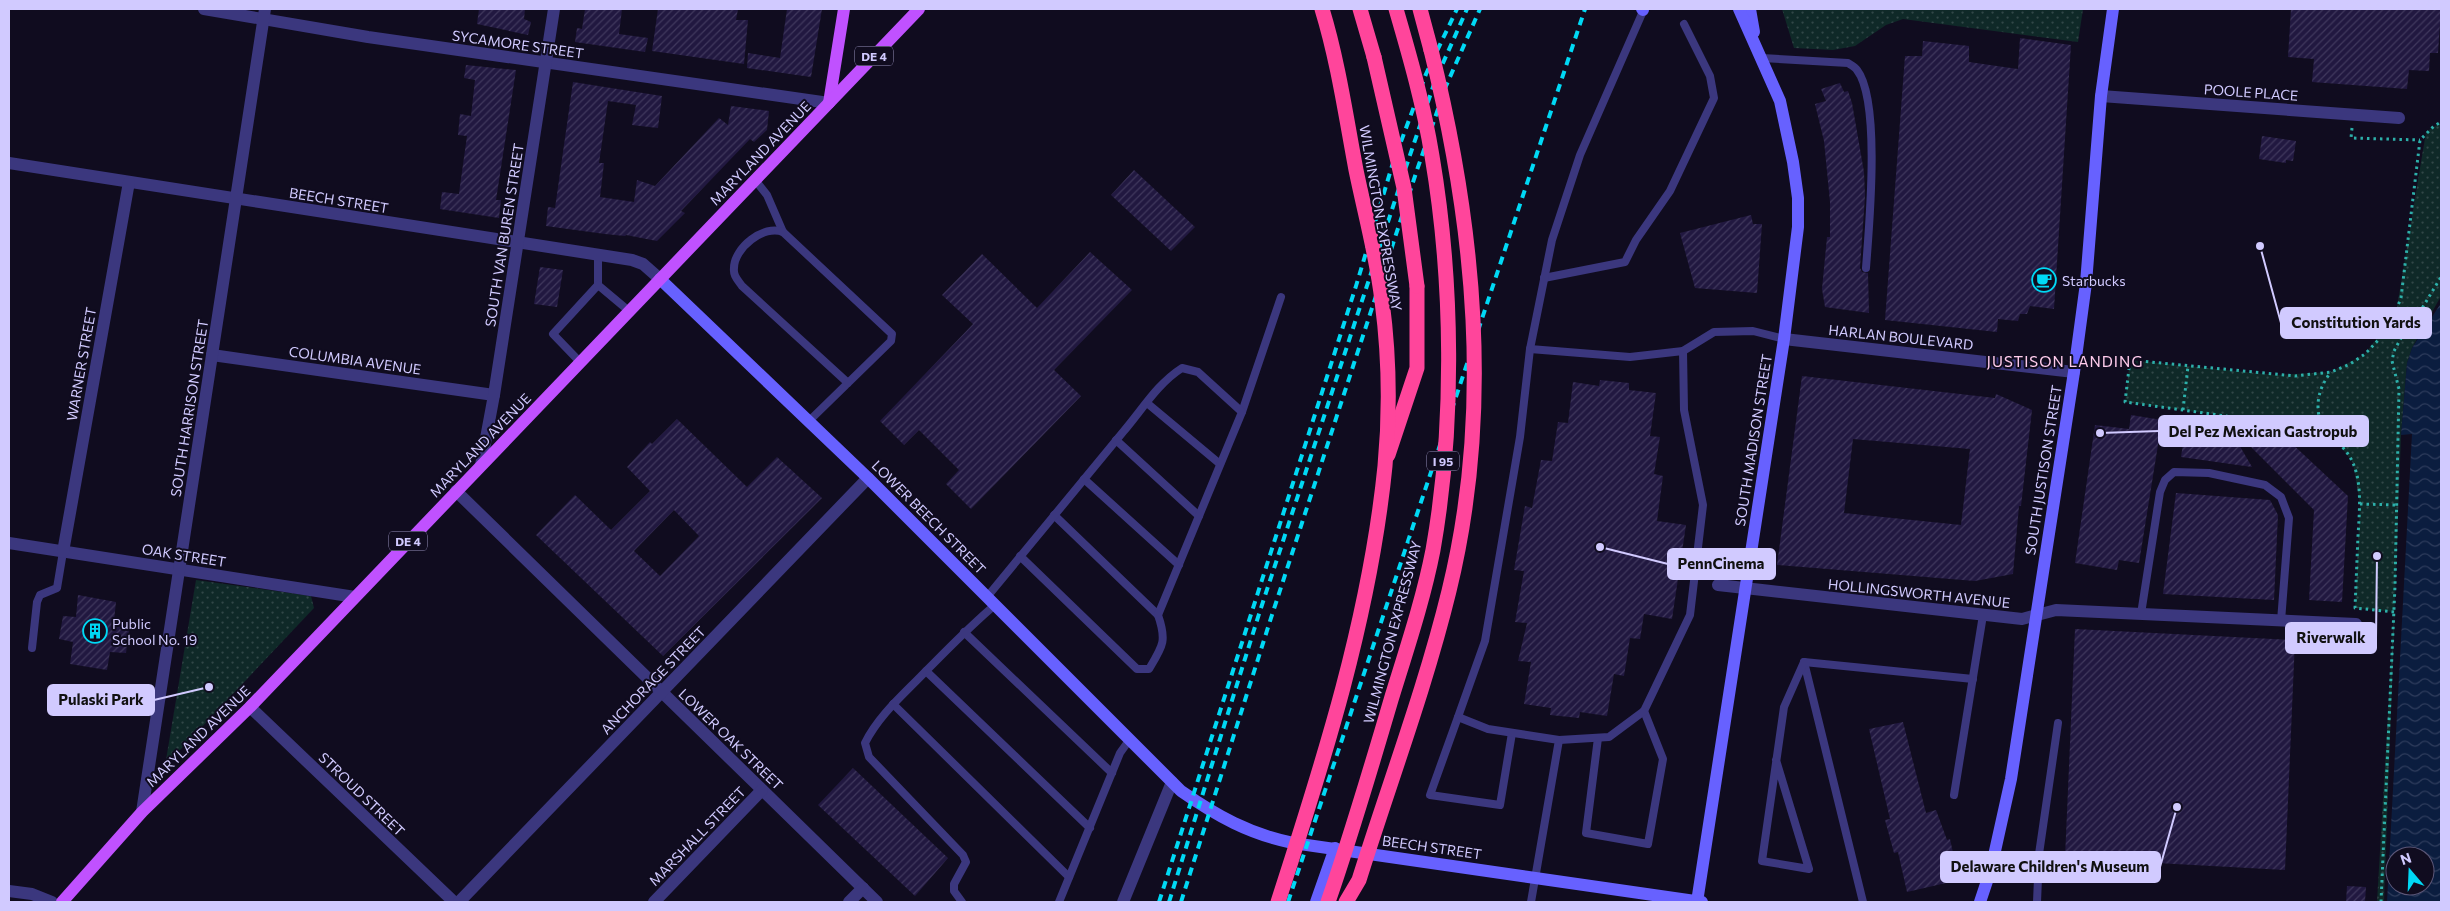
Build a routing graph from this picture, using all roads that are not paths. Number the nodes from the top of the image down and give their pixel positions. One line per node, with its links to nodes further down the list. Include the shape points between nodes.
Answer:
1 (204, 9): 13 (street, SYCAMORE STREET)
2 (554, 9): 16 (street, SOUTH VAN BUREN STREET)
3 (844, 9): 18 (main road)
4 (919, 9): 18 (main road, MARYLAND AVENUE / DE 4)
5 (1322, 9): 46 (highway, WILMINGTON EXPRESSWAY, bridge, via 1382,301 1387,378)
6 (1360, 9): 46 (highway, bridge, via 1404,188 1416,286 1417,368)
7 (1396, 9): 107 (highway, WILMINGTON EXPRESSWAY / I 95, bridge, via 1424,115 1441,224 1448,329 1444,452 1424,587)
8 (1420, 9): 108 (highway, bridge, via 1452,136 1465,217 1475,329 1473,435 1462,525 1440,624 1358,880)
9 (1643, 9): 28 (lane, via 1580,155 1552,240)
10 (1738, 9): 15 (street, SOUTH MADISON STREET)
11 (1750, 9): 15 (street, SOUTH MADISON STREET)
12 (2113, 9): 17 (street, SOUTH JUSTISON STREET)
13 (264, 13): 16 (street, SYCAMORE STREET, via 368,37); 23 (street, SOUTH HARRISON STREET)
14 (1684, 24): 28 (lane, via 1710,76 1714,98 1670,191 1625,262)
15 (1759, 52): 27 (lane, via 1848,63 1860,75 1870,113 1872,202); 33 (street, SOUTH MADISON STREET, via 1782,108 1798,198 1795,262)
16 (546, 63): 18 (street, SYCAMORE STREET); 25 (street, SOUTH VAN BUREN STREET)
17 (2101, 96): 19 (street, POOLE PLACE); 38 (street, SOUTH JUSTISON STREET, via 2086,283)
18 (829, 103): 21 (main road, MARYLAND AVENUE / DE 4)
19 (2399, 118)
20 (9, 163): 22 (street, BEECH STREET)
21 (754, 180): 24 (lane, via 767,195); 29 (main road, MARYLAND AVENUE / DE 4)
22 (129, 182): 23 (street, BEECH STREET); 54 (street, WARNER STREET)
23 (236, 199): 25 (street, BEECH STREET); 36 (street, SOUTH HARRISON STREET)
24 (783, 232): 39 (lane, via 892,334 891,341); 39 (lane, via 761,233 745,246 733,267 735,276)
25 (518, 243): 26 (street, BEECH STREET); 40 (street, SOUTH VAN BUREN STREET)
26 (598, 255): 29 (street, BEECH STREET, via 643,264); 30 (lane)
27 (1866, 268)
28 (1544, 278): 34 (lane)
29 (660, 279): 32 (main road, MARYLAND AVENUE / DE 4); 43 (street, LOWER BEECH STREET)
30 (598, 285): 32 (lane); 37 (lane, via 553,334)
31 (1281, 297): 42 (lane)
32 (629, 311): 37 (main road, MARYLAND AVENUE / DE 4)
33 (1784, 339): 35 (lane, via 1753,331 1714,332); 38 (street, HARLAN BOULEVARD); 59 (street, SOUTH MADISON STREET)
34 (1530, 349): 35 (lane, via 1630,358); 77 (lane, via 1520,436 1485,641)
35 (1683, 351): 76 (lane, via 1684,410 1703,505 1690,615)
36 (212, 355): 40 (street, COLUMBIA AVENUE); 57 (street, SOUTH HARRISON STREET)
37 (580, 362): 47 (main road, MARYLAND AVENUE / DE 4)
38 (2074, 372): 62 (street, SOUTH JUSTISON STREET)
39 (848, 383): 43 (lane)
40 (494, 395): 47 (street, SOUTH VAN BUREN STREET)
41 (1147, 403): 42 (lane, via 1167,378 1182,368 1198,372); 44 (lane); 45 (lane)
42 (1242, 412): 45 (lane)
43 (809, 421): 48 (street, LOWER BEECH STREET)
44 (1116, 440): 49 (lane); 52 (lane)
45 (1220, 464): 52 (lane)
46 (1385, 465): 105 (highway, WILMINGTON EXPRESSWAY, bridge, via 1357,634 1317,780)
47 (481, 466): 50 (main road, MARYLAND AVENUE / DE 4)
48 (868, 478): 61 (street, LOWER BEECH STREET); 73 (street, ANCHORAGE STREET)
49 (1084, 479): 51 (lane); 56 (lane)
50 (456, 492): 60 (main road, MARYLAND AVENUE / DE 4); 73 (street, LOWER OAK STREET)
51 (1054, 515): 55 (lane); 64 (lane)
52 (1199, 516): 56 (lane)
53 (9, 543): 54 (street, OAK STREET)
54 (63, 552): 57 (street, OAK STREET); 69 (lane, via 57,588 40,595 37,602)
55 (1020, 556): 61 (lane); 64 (lane, via 1137,669 1149,669 1164,646 1164,632)
56 (1179, 565): 64 (lane)
57 (180, 570): 60 (street, OAK STREET); 88 (street, SOUTH HARRISON STREET)
58 (1718, 585): 59 (street, HOLLINGSWORTH AVENUE)
59 (1746, 589): 65 (street, HOLLINGSWORTH AVENUE); 110 (street, SOUTH MADISON STREET)
60 (355, 597): 75 (main road, MARYLAND AVENUE / DE 4)
61 (991, 601): 68 (lane); 81 (street, LOWER BEECH STREET)
62 (2036, 614): 63 (street, HOLLINGSWORTH AVENUE, via 2056,610); 65 (street, HOLLINGSWORTH AVENUE, via 2022,619); 113 (street, SOUTH JUSTISON STREET, via 2009,789)
63 (2141, 614): 66 (street, HOLLINGSWORTH AVENUE); 66 (lane, via 2160,492 2165,480 2174,472 2209,473 2265,485 2281,497 2289,518)
64 (1158, 615)
65 (1983, 615): 72 (lane)
66 (2281, 621): 67 (street, HOLLINGSWORTH AVENUE)
67 (2356, 624)
68 (964, 632): 71 (lane); 84 (lane)
69 (32, 648)
70 (1804, 662): 72 (lane); 83 (lane, via 1784,707); 112 (lane)
71 (926, 671): 74 (lane); 89 (lane)
72 (1972, 679): 87 (lane)
73 (662, 692): 86 (street, LOWER OAK STREET); 98 (street, ANCHORAGE STREET)
74 (893, 704): 91 (lane); 102 (lane, via 865,743 869,757 964,855 966,862 954,884 954,891)
75 (250, 706): 88 (main road, MARYLAND AVENUE / DE 4); 97 (street, STROUD STREET)
76 (1644, 711): 80 (lane, via 1610,737); 80 (lane, via 1663,758 1648,844 1586,834)
77 (1458, 717): 79 (lane, via 1488,729); 79 (lane, via 1430,795 1500,805)
78 (2058, 723): 114 (lane, via 2039,854)
79 (1512, 733): 82 (lane)
80 (1598, 738): 82 (lane)
81 (1130, 739): 84 (lane); 85 (street, LOWER BEECH STREET)
82 (1559, 740): 92 (lane)
83 (1776, 760): 83 (lane, via 1762,861 1809,869 1798,833)
84 (1112, 773): 89 (lane)
85 (1172, 782): 90 (street, BEECH STREET, via 1214,814 1274,839); 104 (street)
86 (762, 790): 93 (street, LOWER OAK STREET); 99 (street, MARSHALL STREET)
87 (1954, 795)
88 (142, 812): 96 (main road, MARYLAND AVENUE / DE 4)
89 (1090, 828): 91 (lane)
90 (1335, 848): 92 (street, BEECH STREET); 106 (street)
91 (1070, 877): 103 (lane)
92 (1535, 879): 109 (lane); 110 (street, BEECH STREET)
93 (863, 888): 100 (street); 101 (street, LOWER OAK STREET)
94 (9, 890): 95 (street)
95 (52, 902)
96 (62, 902)
97 (454, 902)
98 (459, 902)
99 (654, 902)
100 (849, 902)
101 (877, 902)
102 (962, 902)
103 (1059, 902)
104 (1123, 902)
105 (1278, 902)
106 (1316, 902)
107 (1328, 902)
108 (1346, 902)
109 (1531, 902)
110 (1697, 902): 111 (street, BEECH STREET)
111 (1702, 902)
112 (1863, 902)
113 (1980, 902)
114 (2038, 902)

